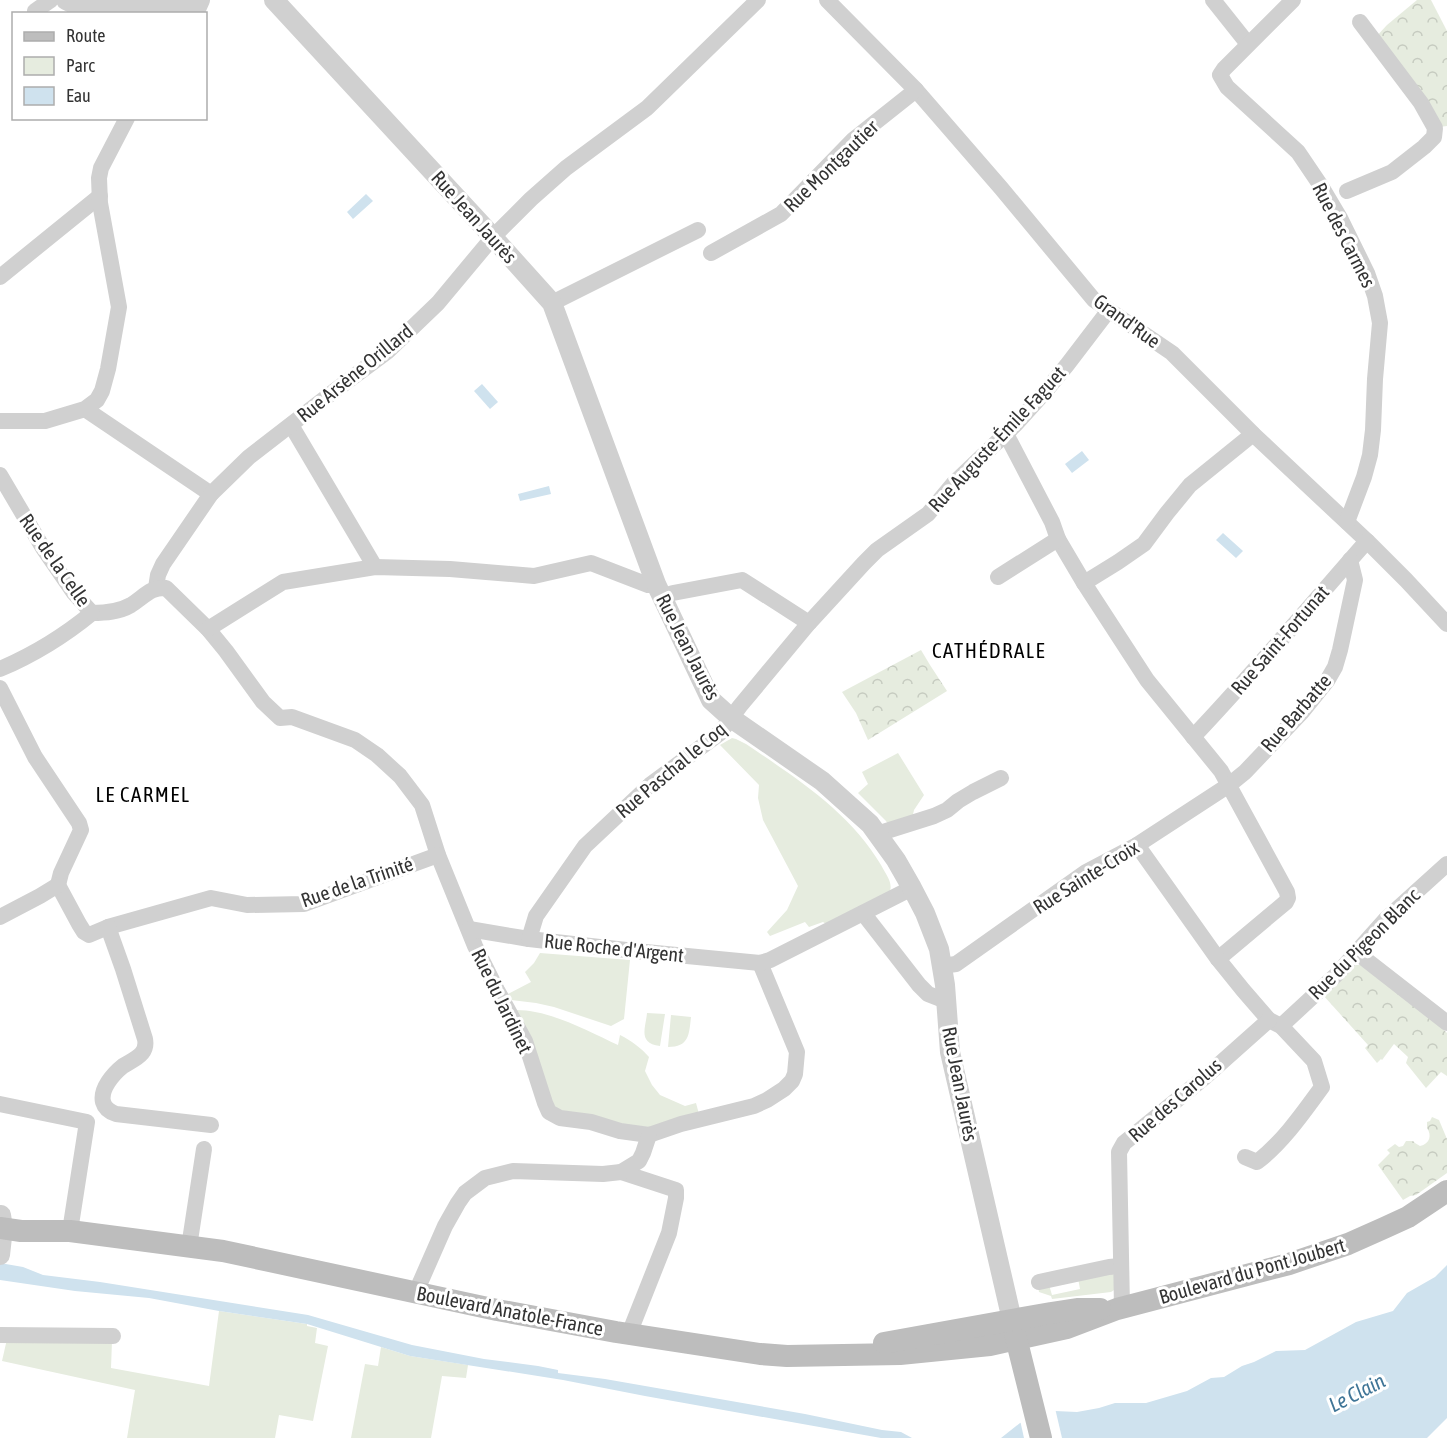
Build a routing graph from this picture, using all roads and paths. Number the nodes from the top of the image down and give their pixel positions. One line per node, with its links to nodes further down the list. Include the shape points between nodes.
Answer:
1 (51, 0): 9 (street)
2 (66, 0): 8 (street, via 74,4)
3 (274, 0): 17 (street, Rue Jean Jaurès)
4 (758, 0): 17 (street, Rue Arsène Orillard, via 647,108 638,110 566,168)
5 (827, 0): 12 (street, Grand'Rue)
6 (1213, 0): 11 (street)
7 (1293, 0): 11 (street)
8 (196, 8)
9 (35, 11)
10 (1360, 22): 14 (street, via 1421,103 1435,128 1434,137 1392,172)
11 (1248, 44): 29 (street, Rue des Carmes, via 1220,75 1227,87 1298,152 1340,218 1375,296 1380,323 1370,455)
12 (916, 90): 18 (street, Rue Montgautier, via 853,140 781,214); 21 (street, Grand'Rue, via 1094,300)
13 (126, 120): 15 (street, via 99,173)
14 (1347, 191)
15 (100, 196): 19 (street); 22 (street, via 119,308 102,391)
16 (698, 230): 20 (street)
17 (493, 237): 20 (street, Rue Jean Jaurès); 24 (street, Rue Arsène Orillard, via 438,303 388,351)
18 (711, 253)
19 (0, 277)
20 (552, 303): 38 (street, Rue Jean Jaurès)
21 (1108, 310): 25 (street, Rue Auguste-Émile Faguet, via 1082,347); 26 (street, Grand'Rue, via 1172,353)
22 (85, 409): 23 (street, via 45,421); 28 (street)
23 (0, 421)
24 (291, 425): 28 (street, Rue Arsène Orillard); 34 (street)
25 (1006, 434): 30 (street); 32 (street, Rue Auguste-Émile Faguet, via 953,484 928,514)
26 (1253, 434): 29 (street, Grand'Rue); 36 (street, via 1190,486 1144,544)
27 (0, 475): 39 (street, Rue de la Celle, via 43,548)
28 (211, 494): 37 (street, Rue Arsène Orillard, via 163,564 158,575)
29 (1347, 522): 31 (street, Grand'Rue)
30 (1058, 539): 35 (street); 36 (street)
31 (1367, 541): 33 (street, Rue Saint-Fortunat); 40 (street, Grand'Rue)
32 (872, 555): 41 (street, Rue Paschal le Coq)
33 (1350, 560): 46 (street, Rue Saint-Fortunat); 48 (street, Rue Barbatte, via 1355,580 1335,667 1302,712)
34 (375, 567): 38 (street, via 450,568 534,576 591,563); 42 (street, via 283,582)
35 (998, 576)
36 (1083, 582): 46 (street, via 1147,680)
37 (164, 590): 39 (street, via 110,613); 42 (street)
38 (659, 590): 41 (street, via 673,593 742,580); 45 (street, Rue Jean Jaurès, via 711,700)
39 (92, 614): 43 (street, via 23,659)
40 (1446, 619)
41 (808, 623): 45 (street, Rue Paschal le Coq)
42 (208, 629): 51 (street, via 263,702 280,718 292,717 355,741 400,776 422,805)
43 (0, 669)
44 (0, 688): 53 (street, via 35,757 79,822 81,830)
45 (731, 718): 49 (street, Rue Jean Jaurès, via 822,781); 59 (street, Rue Paschal le Coq, via 720,734 650,785 585,846 536,916)
46 (1193, 737): 48 (street)
47 (1001, 778): 49 (street, via 934,816)
48 (1229, 785): 50 (street, Rue Sainte-Croix); 61 (street, via 1288,898)
49 (877, 834): 54 (street, Rue Jean Jaurès)
50 (1137, 845): 61 (street); 63 (street, Rue Sainte-Croix, via 1086,872 956,964)
51 (438, 855): 57 (street, Rue de la Trinité, via 304,904 247,905 211,898); 58 (street)
52 (1446, 867): 60 (street, Rue du Pigeon Blanc, via 1385,920)
53 (58, 885): 56 (street); 57 (street, Rue de la Trinité, via 84,932 89,935)
54 (912, 888): 55 (street); 63 (street, Rue Jean Jaurès, via 936,940)
55 (863, 913): 62 (street); 64 (street, via 919,985)
56 (0, 917)
57 (108, 927): 68 (street, via 146,1045 103,1089 105,1106 116,1114)
58 (469, 929): 59 (street, Rue Roche d'Argent); 69 (street, Rue du Jardinet, via 525,1041 549,1112 560,1118)
59 (529, 939): 62 (street, Rue Roche d'Argent)
60 (1356, 952): 65 (street, Rue du Pigeon Blanc, via 1336,975); 66 (street)
61 (1218, 958): 65 (street)
62 (760, 963): 69 (street, via 796,1052 792,1081 759,1104)
63 (942, 966): 64 (street, Rue Jean Jaurès)
64 (946, 1001): 82 (street, Rue Jean Jaurès, via 950,1052)
65 (1275, 1023): 71 (street, via 1314,1060 1322,1087 1265,1156 1257,1162); 78 (street, Rue des Carolus, via 1124,1143 1119,1152)
66 (1447, 1023)
67 (0, 1104): 75 (street, via 87,1122)
68 (211, 1125)
69 (649, 1135): 72 (street, via 639,1161)
70 (204, 1149): 76 (street)
71 (1245, 1157)
72 (621, 1172): 80 (street, via 513,1171 485,1178 465,1193 453,1211); 83 (street, via 676,1190 669,1233)
73 (1447, 1191): 81 (main road, Boulevard du Pont Joubert, via 1408,1216 1348,1244 1289,1264)
74 (1, 1221): 75 (main road, Boulevard Anatole-France, via 21,1231); 77 (street)
75 (70, 1231): 76 (main road, Boulevard Anatole-France)
76 (189, 1246): 80 (main road, Boulevard Anatole-France)
77 (0, 1253)
78 (1120, 1266): 79 (street); 81 (street, Rue des Carolus)
79 (1039, 1282)
80 (417, 1292): 83 (main road, Boulevard Anatole-France)
81 (1119, 1308): 82 (main road, Boulevard du Pont Joubert, via 1077,1309)
82 (1014, 1329): 83 (main road, Boulevard Anatole-France, via 900,1340 833,1355 787,1356); 86 (main road)
83 (629, 1334)
84 (0, 1335): 85 (street)
85 (113, 1336)
86 (1041, 1438)

